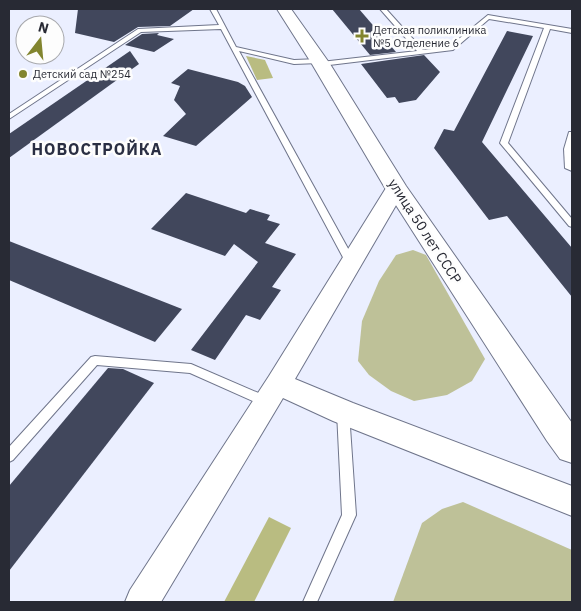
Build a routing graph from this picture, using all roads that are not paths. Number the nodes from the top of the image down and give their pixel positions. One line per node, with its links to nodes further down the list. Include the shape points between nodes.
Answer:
1 (213, 9): 5 (lane)
2 (284, 9): 9 (main road, улица 50 лет СССР)
3 (383, 9): 8 (lane)
4 (548, 26): 6 (lane); 8 (lane, via 488,17 451,49); 14 (lane, via 504,143)
5 (224, 27): 7 (lane); 10 (lane, via 140,30)
6 (572, 31)
7 (235, 48): 9 (lane, via 294,62); 15 (lane)
8 (422, 53): 9 (lane)
9 (320, 62): 13 (main road, улица 50 лет СССР)
10 (9, 117)
11 (572, 134): 12 (lane, via 568,149 569,168)
12 (572, 169)
13 (396, 188): 15 (street); 18 (main road, улица 50 лет СССР)
14 (572, 224)
15 (351, 263): 16 (street)
16 (272, 393): 17 (street); 19 (lane, via 191,369 95,360); 21 (street)
17 (343, 412): 20 (street); 22 (lane, via 350,515)
18 (572, 448)
19 (9, 456)
20 (572, 501)
21 (142, 602)
22 (310, 602)

